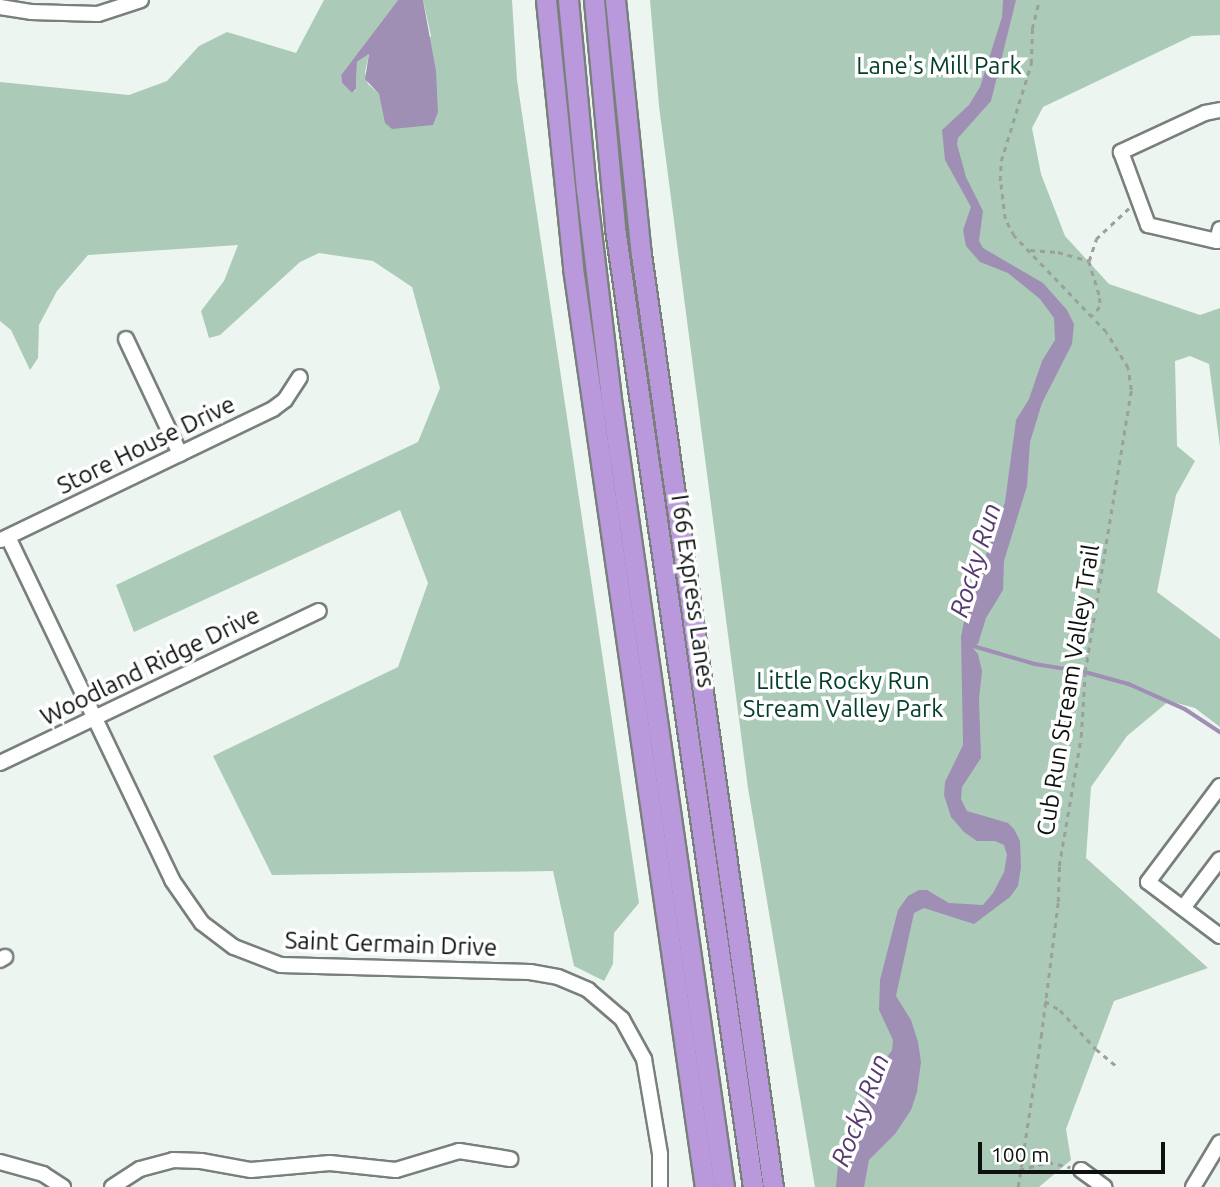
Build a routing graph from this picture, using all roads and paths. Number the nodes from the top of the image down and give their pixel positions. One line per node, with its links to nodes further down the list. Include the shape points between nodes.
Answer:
1 (141, 0): 7 (street, via 98,14)
2 (546, 0): 35 (highway, via 573,268)
3 (568, 0): 36 (highway, via 611,393)
4 (594, 0): 37 (highway, I 66 Express Lanes, via 615,228)
5 (615, 0): 38 (highway, via 642,254)
6 (1039, 0): 11 (path, Cub Run Stream Valley Trail, via 1031,64 1004,142 1000,181 1005,219 1014,236)
7 (0, 6)
8 (1220, 110): 9 (street, via 1121,152)
9 (1139, 200): 10 (street, via 1148,225 1217,241); 12 (path, via 1105,228 1090,250)
10 (1220, 229)
11 (1030, 250): 12 (path); 13 (path, Cub Run Stream Valley Trail)
12 (1089, 261): 13 (path, via 1100,307)
13 (1092, 316): 25 (path, Cub Run Stream Valley Trail, via 1128,368 1131,390 1085,672 1081,737 1059,866)
14 (126, 339): 16 (street)
15 (300, 377): 16 (street, Store House Drive, via 273,409)
16 (180, 454): 17 (street, Store House Drive)
17 (4, 539): 19 (street, Saint Germain Drive)
18 (319, 611): 19 (street, Woodland Ridge Drive)
19 (94, 718): 20 (street, Woodland Ridge Drive); 34 (street, Saint Germain Drive, via 179,894 202,923 234,947 266,961 299,967 545,973 568,980 606,1003 630,1030 645,1059 660,1154)
20 (0, 763)
21 (1220, 786): 23 (street, via 1148,882)
22 (1220, 859): 23 (street)
23 (1183, 908): 24 (street)
24 (1220, 936)
25 (1045, 1001): 26 (path); 30 (path, Cub Run Stream Valley Trail)
26 (1119, 1068)
27 (1220, 1142): 41 (street)
28 (510, 1158): 33 (street, via 459,1151 396,1170 330,1163 251,1170 173,1160 140,1169)
29 (0, 1162): 32 (street, via 43,1174)
30 (1019, 1170): 31 (path, via 1048,1162); 39 (path, Cub Run Stream Valley Trail)
31 (1081, 1170): 40 (street)
32 (63, 1187)
33 (112, 1187)
34 (660, 1187)
35 (705, 1187)
36 (724, 1187)
37 (753, 1187)
38 (773, 1187)
39 (1018, 1187)
40 (1104, 1187)
41 (1193, 1187)

